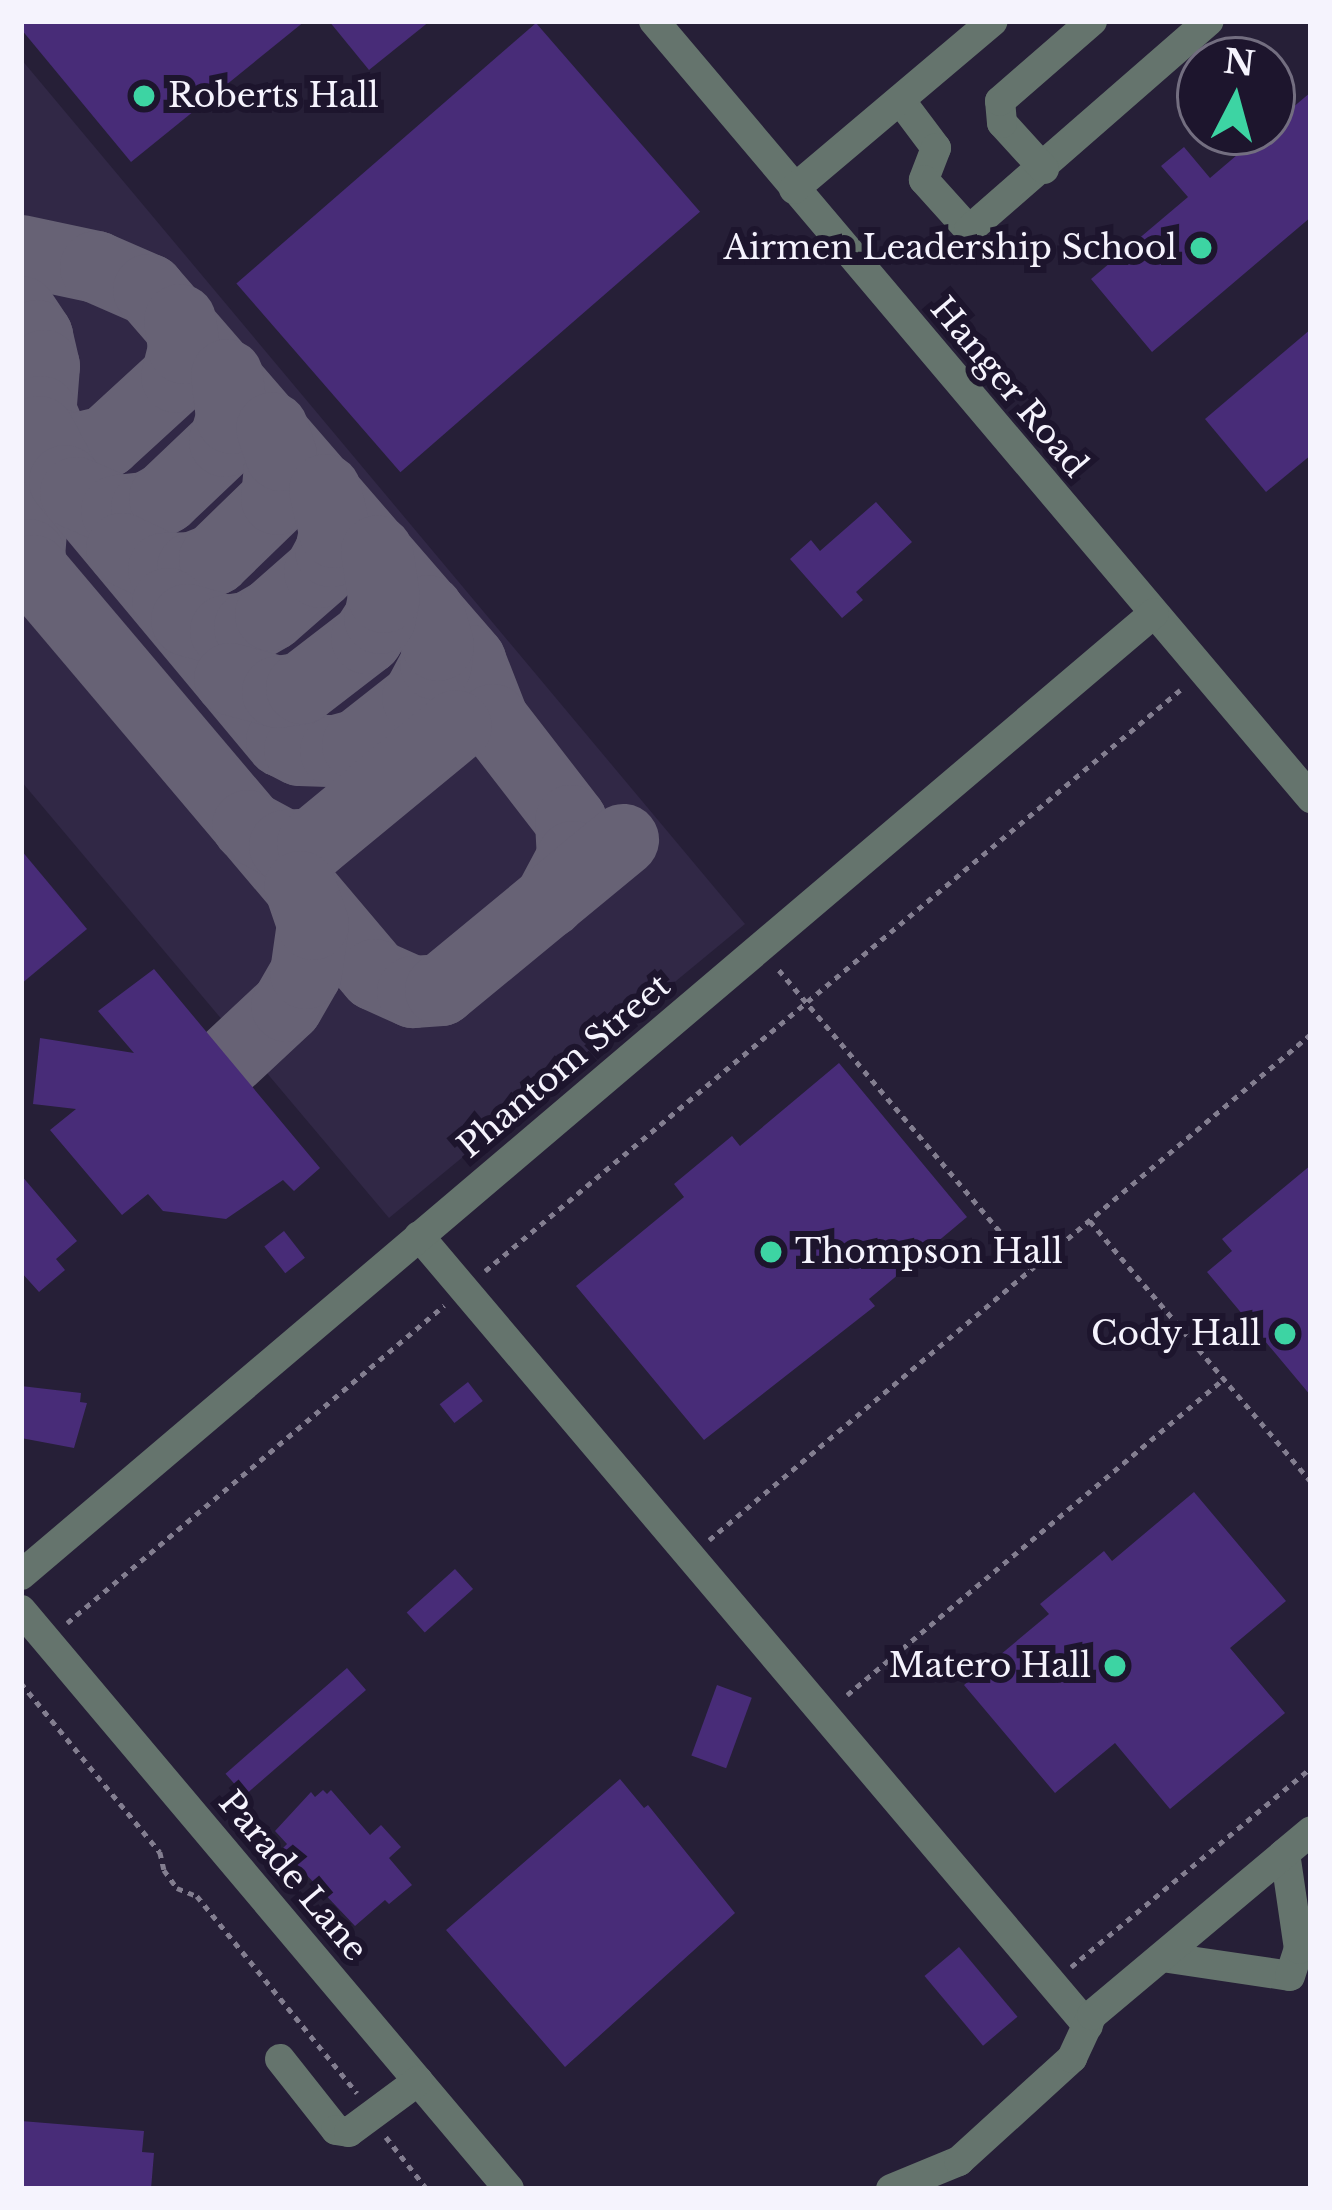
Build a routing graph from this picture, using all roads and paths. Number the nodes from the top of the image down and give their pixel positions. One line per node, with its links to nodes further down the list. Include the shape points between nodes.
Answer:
1 (654, 21): 7 (street, Hanger Road)
2 (993, 21): 5 (street)
3 (1092, 21): 6 (street, via 1000,101 1002,123)
4 (1209, 21): 6 (street)
5 (900, 100): 6 (street, via 936,148 925,180 968,230); 7 (street)
6 (1044, 169)
7 (794, 190): 8 (street, Hanger Road)
8 (1154, 613): 9 (street, Hanger Road); 11 (street, Phantom Street)
9 (1203, 670): 10 (street, Hanger Road); 12 (path)
10 (1311, 798)
11 (760, 947): 12 (path); 15 (street, Phantom Street)
12 (808, 1003): 16 (path); 17 (path)
13 (1311, 1034): 14 (path)
14 (1090, 1221): 16 (path); 18 (path)
15 (419, 1236): 17 (street); 21 (street, Phantom Street)
16 (1032, 1270): 20 (path)
17 (465, 1288): 20 (street); 23 (path)
18 (1224, 1379): 19 (path); 25 (path)
19 (1311, 1482)
20 (690, 1556): 25 (street)
21 (21, 1575)
22 (21, 1610): 23 (street, Parade Lane)
23 (46, 1641): 33 (street, Parade Lane)
24 (21, 1683): 34 (path, via 160,1852 177,1888 197,1896 347,2075)
25 (824, 1714): 30 (street)
26 (1311, 1768): 30 (path)
27 (1311, 1831): 28 (street)
28 (1286, 1853): 29 (street); 29 (street, via 1299,1949 1290,1976)
29 (1162, 1957): 31 (street)
30 (1052, 1983): 31 (street)
31 (1088, 2026): 37 (street, via 1072,2058 959,2161)
32 (280, 2059): 34 (street, via 336,2130)
33 (418, 2081): 34 (street); 36 (street, Parade Lane)
34 (372, 2120): 35 (path)
35 (427, 2189)
36 (509, 2189)
37 (891, 2189)

